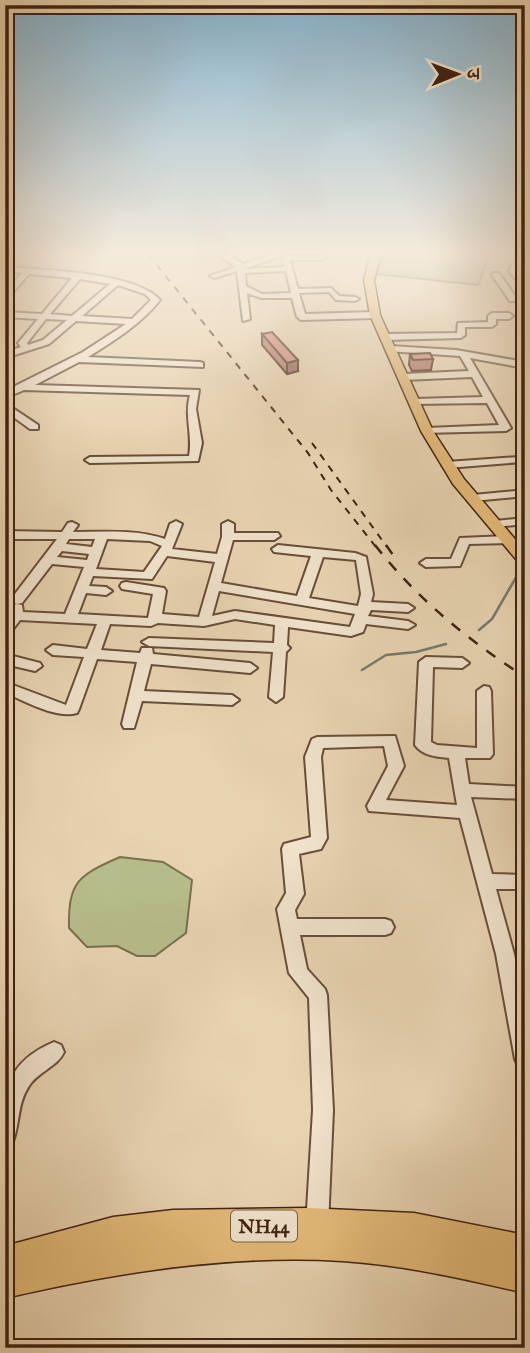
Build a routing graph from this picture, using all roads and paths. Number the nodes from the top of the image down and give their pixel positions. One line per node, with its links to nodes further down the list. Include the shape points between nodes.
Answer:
1 (43, 317): 11 (street, via 22,343)
2 (61, 317): 7 (street)
3 (139, 317): 8 (street)
4 (302, 317): 9 (street, via 304,325)
5 (376, 317): 10 (main road)
6 (492, 317): 10 (street, via 492,324 461,325 461,335)
7 (74, 318): 8 (street); 11 (street, via 44,343)
8 (134, 322): 14 (street)
9 (346, 325)
10 (388, 343): 12 (street); 18 (main road)
11 (24, 347): 13 (street)
12 (463, 354): 16 (street); 17 (street)
13 (5, 355)
14 (76, 359): 15 (street); 19 (street)
15 (200, 365)
16 (525, 365)
17 (475, 374): 18 (street); 21 (street)
18 (403, 377): 22 (main road)
19 (22, 387): 20 (street); 26 (street, via 196,392 191,409 197,443 194,459)
20 (5, 395)
21 (491, 400): 22 (street); 25 (street, via 505,429)
22 (415, 402): 25 (main road)
23 (5, 406): 24 (street)
24 (34, 427)
25 (427, 431): 28 (main road)
26 (90, 460)
27 (517, 460): 28 (street)
28 (447, 465): 30 (main road)
29 (525, 493): 30 (street)
30 (473, 498): 33 (main road)
31 (525, 521): 33 (street)
32 (176, 524): 40 (street)
33 (495, 524): 38 (main road)
34 (69, 530): 35 (street); 36 (street); 39 (street)
35 (5, 535)
36 (102, 536): 40 (street, via 152,537); 46 (street)
37 (274, 536): 44 (street, via 228,531)
38 (507, 540): 45 (main road); 47 (street, via 464,541 456,563)
39 (59, 547): 43 (street); 46 (street)
40 (166, 548): 44 (street); 46 (street, via 146,576)
41 (278, 549): 42 (street)
42 (318, 554): 53 (street); 55 (street, via 358,558)
43 (50, 560): 46 (street); 52 (street)
44 (222, 560): 49 (street)
45 (524, 560)
46 (93, 562): 50 (street)
47 (426, 563)
48 (126, 586): 59 (street, via 160,591)
49 (214, 586): 53 (street); 61 (street)
50 (82, 589): 51 (street); 57 (street)
51 (106, 590)
52 (11, 596): 56 (street)
53 (302, 602): 55 (street)
54 (408, 608): 55 (street)
55 (364, 612): 60 (street, via 358,629 351,632); 62 (street)
56 (11, 615): 57 (street); 63 (street)
57 (71, 616): 58 (street)
58 (105, 619): 59 (street); 68 (street)
59 (153, 620): 61 (street); 64 (street)
60 (282, 621): 61 (street, via 228,615); 66 (street)
61 (204, 622)
62 (408, 625)
63 (5, 630)
64 (149, 642): 65 (street); 69 (street)
65 (240, 645): 66 (street); 69 (street, via 243,667)
66 (283, 648): 76 (street)
67 (53, 650): 68 (street)
68 (93, 654): 69 (street); 73 (street, via 72,709)
69 (145, 658): 75 (street)
70 (5, 659): 72 (street)
71 (462, 663): 79 (street, via 425,664 423,746)
72 (35, 666)
73 (5, 687)
74 (484, 691): 79 (street, via 485,754)
75 (136, 696): 77 (street); 78 (street)
76 (276, 697)
77 (232, 700)
78 (129, 724)
79 (456, 753): 80 (street)
80 (463, 790): 81 (street); 82 (street)
81 (525, 793)
82 (466, 812): 83 (street); 86 (street, via 375,806 396,766 390,740 318,743 313,757 319,838 315,844 289,850 295,894 286,909)
83 (486, 881): 84 (street); 87 (street)
84 (525, 882)
85 (385, 927): 86 (street)
86 (290, 928): 90 (street, via 298,973 318,995 323,1110)
87 (523, 1047)
88 (54, 1052): 89 (street, via 33,1063 18,1082)
89 (5, 1137)
90 (317, 1226): 91 (highway, NH44, via 414,1230); 92 (highway, NH44, via 113,1234)
91 (525, 1251)
92 (5, 1263)
93 (525, 1276): 94 (highway, NH44, via 450,1259 316,1243 142,1254)
94 (5, 1280)

